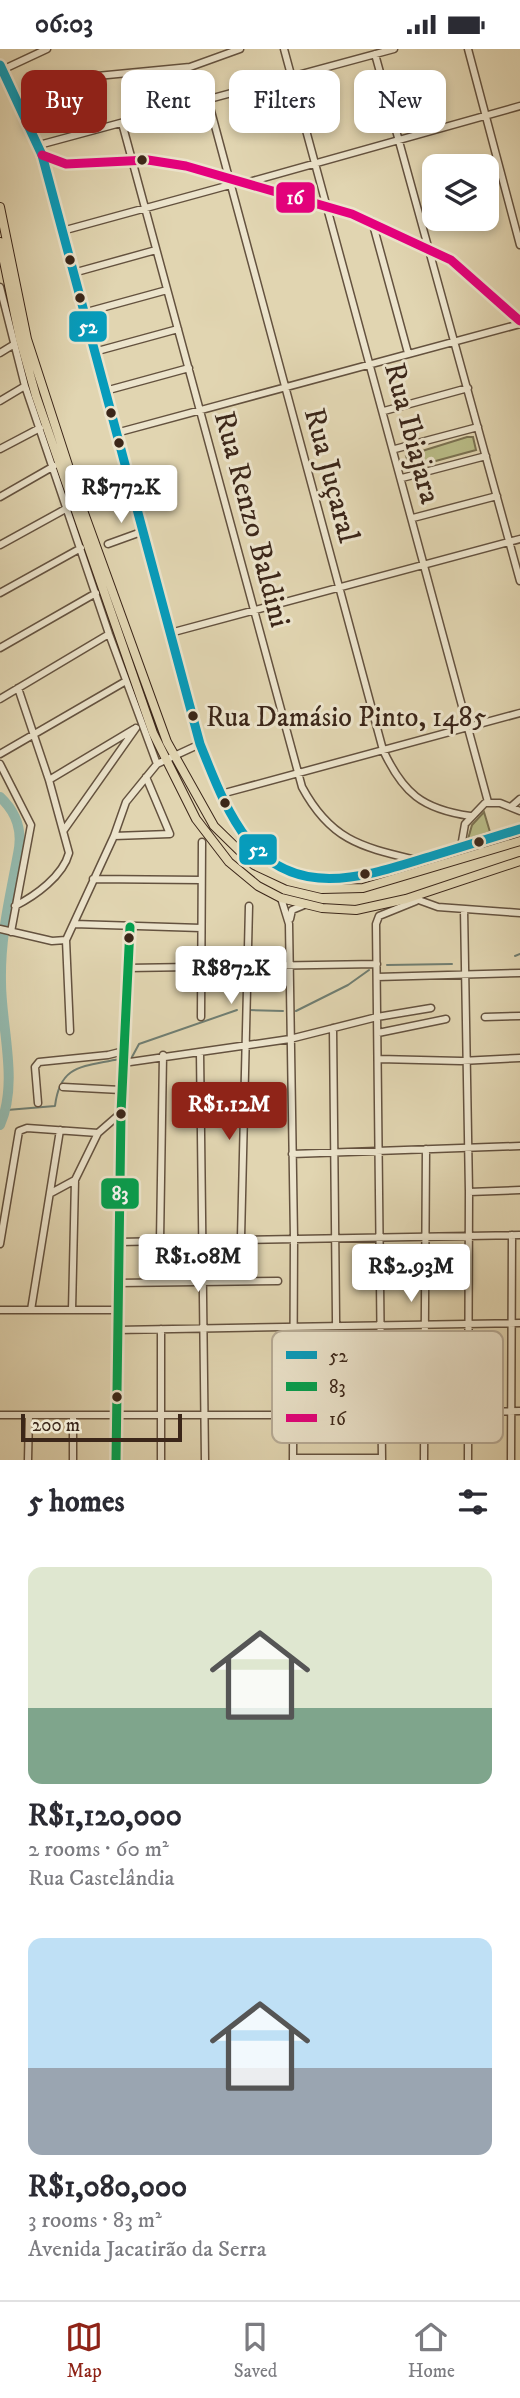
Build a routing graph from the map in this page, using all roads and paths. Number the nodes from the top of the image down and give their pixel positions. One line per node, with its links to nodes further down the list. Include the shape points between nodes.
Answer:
1 (47, 49): 7 (street)
2 (240, 49): 10 (street, via 190,67)
3 (284, 49): 8 (street, Rua Ibiajara)
4 (394, 49): 6 (street)
5 (468, 49): 12 (street)
6 (375, 54): 9 (street); 17 (street)
7 (1, 67): 18 (main road)
8 (290, 70)
9 (317, 70)
10 (107, 75)
11 (520, 106): 12 (street)
12 (486, 115): 17 (street); 31 (street)
13 (121, 123): 18 (street)
14 (215, 126): 22 (street, Rua Juçaral)
15 (125, 133): 20 (street, Rua Renzo Baldini)
16 (307, 133): 21 (street, Rua Ibiajara)
17 (400, 140): 21 (street); 32 (street)
18 (38, 145): 19 (main road)
19 (42, 155): 20 (main road, via 66,164); 29 (street)
20 (132, 161): 22 (main road); 27 (street, Rua Renzo Baldini)
21 (315, 162): 23 (street); 26 (street, Rua Ibiajara)
22 (228, 175): 23 (main road); 24 (street, Rua Juçaral)
23 (249, 182): 26 (main road)
24 (230, 185): 27 (street); 48 (street, Rua Juçaral)
25 (0, 207): 64 (main road, via 27,339)
26 (327, 207): 28 (main road); 45 (street, Rua Ibiajara)
27 (145, 209): 29 (street); 33 (street, Rua Renzo Baldini)
28 (372, 221): 32 (main road); 44 (street)
29 (62, 231): 34 (street)
30 (0, 241): 64 (main road, via 27,368)
31 (520, 245)
32 (429, 247): 38 (main road, via 458,265); 40 (street)
33 (156, 250): 34 (street); 36 (street, Rua Renzo Baldini)
34 (73, 273): 37 (street)
35 (0, 287): 41 (street)
36 (167, 290): 37 (street); 39 (street, Rua Renzo Baldini)
37 (83, 313): 42 (street)
38 (520, 322): 40 (street)
39 (178, 329): 42 (street); 46 (street, Rua Renzo Baldini)
40 (454, 341): 44 (street); 49 (street)
41 (13, 345): 43 (street); 47 (street)
42 (94, 352): 50 (street)
43 (0, 353)
44 (408, 353): 45 (street)
45 (370, 364): 48 (street); 53 (street, Rua Ibiajara)
46 (188, 368): 50 (street); 52 (street, Rua Renzo Baldini)
47 (25, 386): 51 (street); 55 (street)
48 (285, 387): 52 (street); 74 (street, Rua Juçaral)
49 (468, 388): 53 (street); 54 (street)
50 (105, 391): 56 (street)
51 (0, 401)
52 (200, 410): 56 (street); 77 (street, Rua Renzo Baldini)
53 (384, 411): 58 (street, Rua Ibiajara)
54 (478, 427): 58 (street); 59 (street)
55 (40, 428): 57 (street); 60 (street)
56 (116, 433): 66 (street)
57 (0, 449)
58 (395, 449): 61 (street, Rua Ibiajara)
59 (486, 456): 61 (street); 62 (street)
60 (54, 466): 63 (street); 64 (street)
61 (402, 478): 65 (street, Rua Ibiajara)
62 (497, 496): 65 (street); 68 (street)
63 (0, 497)
64 (74, 504): 70 (street); 71 (street); 91 (main road)
65 (413, 518): 72 (street, Rua Ibiajara)
66 (144, 531): 69 (street); 78 (street)
67 (520, 539): 68 (street)
68 (509, 542): 72 (street); 73 (street)
69 (108, 544)
70 (0, 545)
71 (81, 548): 75 (street); 76 (street)
72 (425, 565): 74 (street); 86 (street, Rua Ibiajara)
73 (520, 581)
74 (339, 588): 77 (street); 89 (street, Rua Juçaral)
75 (0, 593)
76 (96, 593): 79 (street); 80 (street)
77 (254, 611): 78 (street); 94 (street, Rua Renzo Baldini)
78 (170, 633): 88 (street)
79 (108, 634): 81 (street); 82 (street)
80 (0, 648)
81 (126, 681): 85 (street); 87 (street)
82 (18, 688): 83 (street); 87 (street)
83 (0, 699)
84 (520, 713): 86 (street)
85 (139, 727): 93 (street); 96 (street); 104 (street)
86 (468, 727): 89 (street); 99 (street, Rua Ibiajara)
87 (34, 733): 90 (street); 96 (street)
88 (200, 744): 91 (street); 97 (street)
89 (383, 750): 94 (street); 102 (street, Rua Juçaral, via 411,794 442,811)
90 (0, 754)
91 (170, 756): 93 (street); 106 (main road, via 225,840 254,865 303,885 363,888); 113 (main road, via 196,819 214,846 251,881)
92 (0, 764): 116 (street, via 31,825)
93 (157, 764): 95 (street)
94 (298, 773): 97 (street); 109 (street, Rua Renzo Baldini, via 314,808 341,835 373,851)
95 (146, 777): 105 (street, via 121,810); 105 (street, via 170,833 165,837)
96 (49, 780): 104 (street)
97 (221, 794): 109 (street, via 257,849 302,875 353,878)
98 (520, 799): 100 (street)
99 (488, 802): 100 (street); 102 (street)
100 (512, 806): 101 (street)
101 (520, 811)
102 (470, 816): 108 (street)
103 (520, 829): 108 (street)
104 (64, 830): 116 (street, via 68,858 41,890)
105 (114, 836): 111 (street)
106 (520, 841)
107 (201, 842): 112 (street)
108 (461, 847): 109 (street)
109 (418, 860)
110 (520, 862): 114 (main road)
111 (93, 879): 112 (street); 118 (street)
112 (201, 880): 125 (street)
113 (281, 898): 115 (main road); 123 (street)
114 (416, 898): 115 (main road, via 356,909); 119 (street, via 438,907); 128 (street, via 377,918)
115 (304, 905): 123 (street, via 292,910)
116 (15, 906): 126 (street)
117 (249, 906): 130 (street)
118 (81, 909): 121 (street); 122 (street)
119 (464, 909): 120 (street); 134 (street)
120 (520, 913)
121 (75, 924): 122 (street); 127 (street)
122 (91, 924): 124 (street)
123 (289, 924): 131 (street)
124 (130, 927): 125 (street); 132 (street)
125 (201, 928): 129 (street)
126 (6, 931): 127 (street)
127 (66, 940): 143 (street)
128 (377, 965): 131 (street); 135 (street)
129 (201, 966): 130 (street); 132 (street); 138 (street)
130 (247, 967): 131 (street); 146 (street)
131 (289, 967): 145 (street)
132 (127, 968): 149 (street)
133 (520, 972): 134 (street)
134 (466, 975): 135 (street); 152 (street)
135 (377, 976): 139 (street)
136 (431, 1008): 139 (street)
137 (520, 1016): 140 (street)
138 (201, 1017)
139 (377, 1017): 142 (street); 144 (street)
140 (485, 1017)
141 (446, 1019): 144 (street)
142 (333, 1028): 145 (street); 163 (street)
143 (70, 1031)
144 (378, 1033): 151 (street)
145 (290, 1039): 146 (street); 164 (street)
146 (243, 1047): 147 (street); 173 (street)
147 (200, 1052): 148 (street); 176 (street)
148 (163, 1055): 149 (street); 177 (street)
149 (123, 1057): 154 (street); 155 (street, via 38,1062)
150 (520, 1058): 152 (street)
151 (379, 1059): 152 (street); 162 (street)
152 (466, 1061): 160 (street)
153 (63, 1087): 154 (street)
154 (121, 1090): 156 (street)
155 (38, 1103)
156 (121, 1113): 158 (street); 178 (street)
157 (60, 1130): 158 (street); 168 (street); 179 (street, via 21,1129)
158 (98, 1133): 165 (street)
159 (520, 1146): 160 (street)
160 (468, 1148): 161 (street); 167 (street)
161 (426, 1149): 162 (street); 172 (street)
162 (379, 1150): 163 (street); 171 (street)
163 (336, 1152): 164 (street); 175 (street)
164 (292, 1154): 174 (street)
165 (75, 1180): 168 (street); 185 (street)
166 (520, 1191): 167 (street)
167 (469, 1192): 170 (street)
168 (51, 1193): 184 (street)
169 (516, 1235): 170 (street); 187 (street)
170 (468, 1236): 172 (street); 188 (street)
171 (380, 1237): 172 (street); 175 (street); 189 (street)
172 (424, 1237): 190 (street)
173 (241, 1238): 174 (street); 176 (street)
174 (293, 1238): 175 (street); 192 (street)
175 (337, 1238): 191 (street)
176 (201, 1239): 177 (street); 180 (street)
177 (160, 1241): 178 (street)
178 (118, 1242): 182 (street)
179 (0, 1244)
180 (203, 1280): 181 (street); 182 (street); 194 (street)
181 (278, 1281)
182 (117, 1283): 186 (street)
183 (0, 1310): 184 (street)
184 (32, 1310): 185 (street)
185 (72, 1310): 186 (street)
186 (117, 1310): 195 (street)
187 (516, 1323): 188 (street); 201 (street)
188 (469, 1324): 190 (street); 200 (street)
189 (380, 1325): 190 (street); 191 (street); 198 (street)
190 (424, 1325): 199 (street)
191 (337, 1326): 192 (street); 197 (street)
192 (293, 1327): 194 (street); 196 (street)
193 (161, 1329): 194 (street); 195 (street); 207 (street)
194 (204, 1329): 202 (street)
195 (117, 1330): 206 (street)
196 (293, 1331)
197 (337, 1331)
198 (380, 1331)
199 (424, 1331)
200 (469, 1331)
201 (516, 1411): 216 (street)
202 (205, 1414): 207 (street); 208 (street); 215 (street)
203 (0, 1415): 204 (street)
204 (29, 1415): 205 (street); 211 (street)
205 (73, 1415): 206 (street); 212 (street)
206 (116, 1415): 207 (street); 213 (street)
207 (162, 1415): 214 (street)
208 (272, 1415)
209 (293, 1459): 210 (street)
210 (382, 1459)
211 (28, 1460)
212 (73, 1460)
213 (116, 1460)
214 (162, 1460)
215 (205, 1460)
216 (511, 1460)

